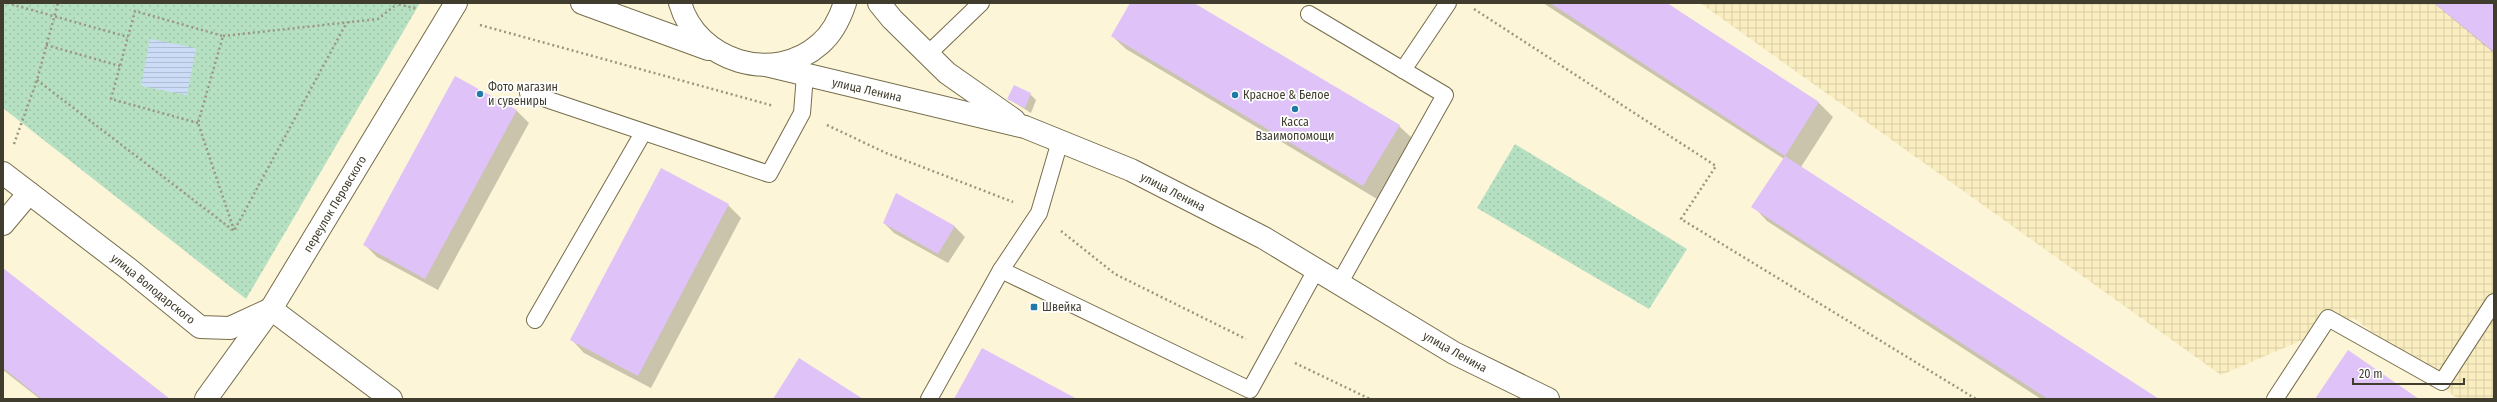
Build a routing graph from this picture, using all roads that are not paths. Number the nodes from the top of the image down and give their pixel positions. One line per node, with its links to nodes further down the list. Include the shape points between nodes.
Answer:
1 (582, 3): 9 (main road, улица Ленина)
2 (680, 3): 9 (main road, улица Ленина, via 694,30)
3 (845, 3): 11 (main road, улица Ленина, via 839,21 820,44 795,59)
4 (879, 3): 10 (main road)
5 (981, 3): 10 (lane)
6 (1448, 3): 12 (lane)
7 (453, 10): 25 (main road, переулок Перовского)
8 (1309, 14): 12 (lane)
9 (714, 51): 11 (main road, улица Ленина, via 739,62)
10 (928, 54): 15 (main road, via 947,73)
11 (766, 65): 13 (main road, улица Ленина)
12 (1403, 70): 23 (lane, via 1445,95)
13 (805, 75): 15 (main road, улица Ленина); 16 (lane, via 802,113 769,174)
14 (528, 93): 16 (lane)
15 (1025, 127): 17 (main road, улица Ленина)
16 (643, 133): 26 (lane)
17 (1060, 142): 21 (lane, via 1039,213); 22 (main road, улица Ленина, via 1131,170 1264,238)
18 (3, 173): 19 (main road, улица Володарского)
19 (29, 193): 20 (main road); 25 (main road, улица Володарского, via 200,327 230,328)
20 (3, 224)
21 (1001, 270): 22 (lane, via 1250,390); 29 (lane)
22 (1316, 270): 23 (main road, улица Ленина)
23 (1339, 284): 30 (main road, улица Ленина, via 1454,353)
24 (2494, 302): 31 (lane, via 2442,382 2328,318)
25 (271, 309): 27 (main road, переулок Перовского); 28 (main road)
26 (535, 320)
27 (206, 399)
28 (391, 399)
29 (929, 399)
30 (1548, 399)
31 (2275, 399)

